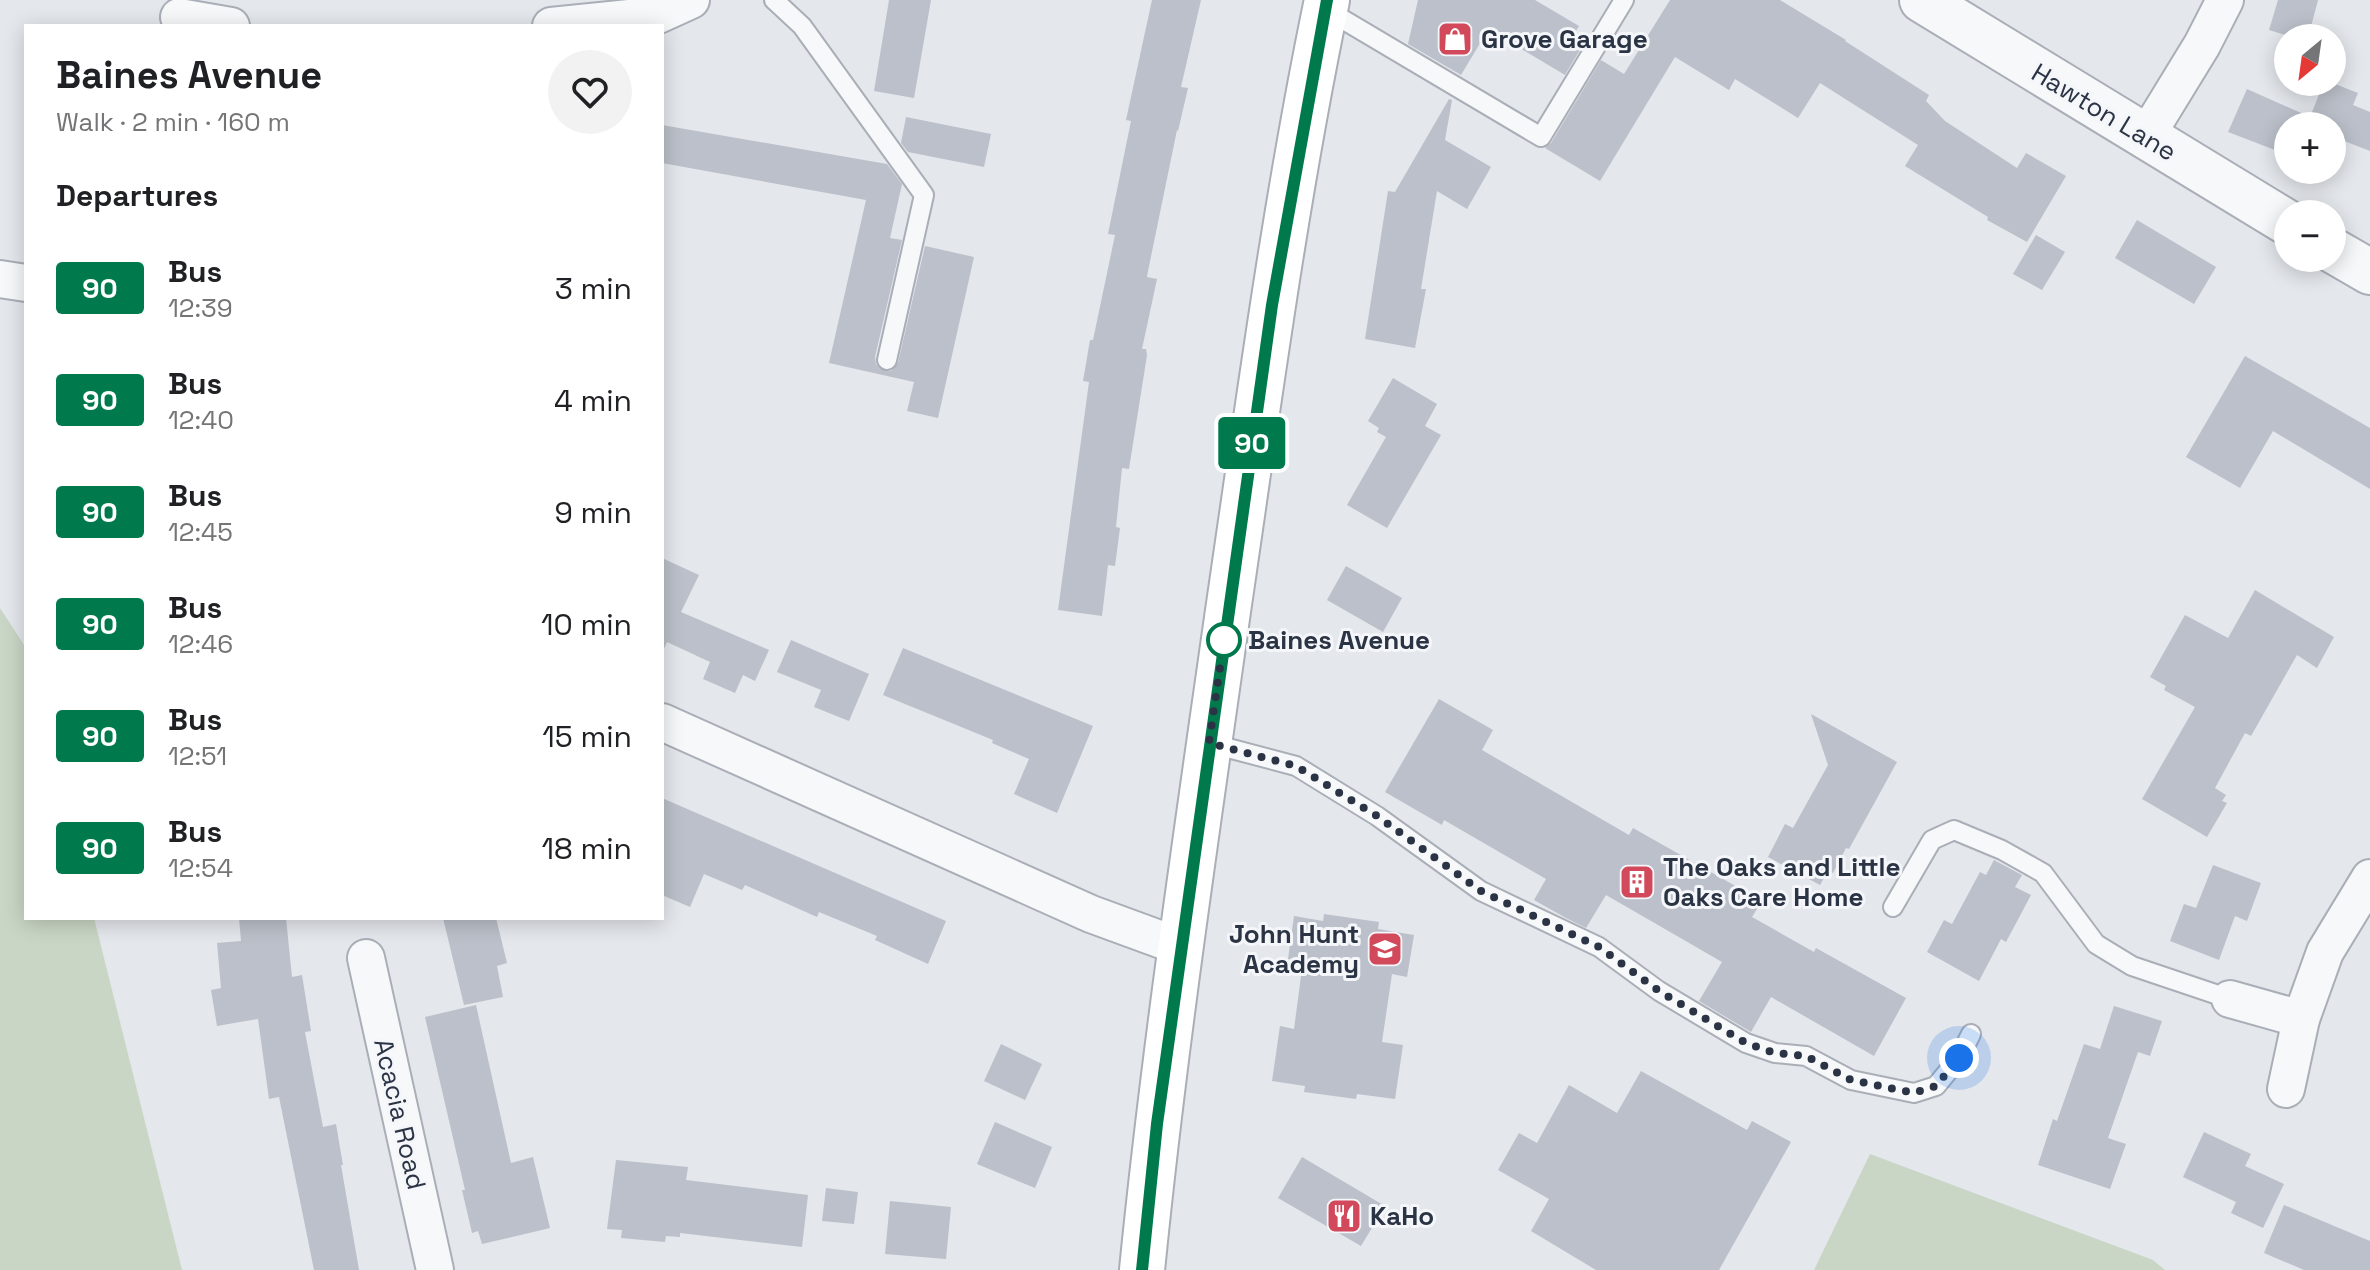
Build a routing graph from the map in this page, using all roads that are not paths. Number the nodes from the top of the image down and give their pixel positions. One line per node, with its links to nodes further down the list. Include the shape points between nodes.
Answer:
1 (691, 0): 9 (street, via 658,15)
2 (774, 0): 16 (lane, via 802,26 924,195)
3 (1624, 0): 6 (lane, via 1541,137)
4 (1922, 0): 10 (street, Hawton Lane)
5 (2225, 0): 10 (street)
6 (1326, 4): 18 (main road, via 1277,274)
7 (179, 14): 8 (street)
8 (222, 24)
9 (570, 24)
10 (2145, 138): 11 (street, Hawton Lane)
11 (2274, 215)
12 (2346, 258): 13 (street)
13 (2370, 272)
14 (0, 279): 15 (street)
15 (24, 283)
16 (887, 360)
17 (664, 723): 21 (street, via 1091,914)
18 (1209, 743): 21 (main road); 25 (lane, via 1296,766 1481,891 1599,947 1659,991 1746,1043 1806,1056 1851,1080 1914,1093 1936,1086)
19 (2370, 878): 24 (street, via 2325,952)
20 (1893, 907): 23 (lane, via 1932,840 1954,830 2043,873 2096,944 2132,966)
21 (1181, 947): 28 (main road)
22 (366, 958): 27 (street, Acacia Road)
23 (2230, 999): 24 (street)
24 (2301, 1019): 26 (street)
25 (1971, 1034)
26 (2286, 1089)
27 (435, 1270)
28 (1142, 1270)

